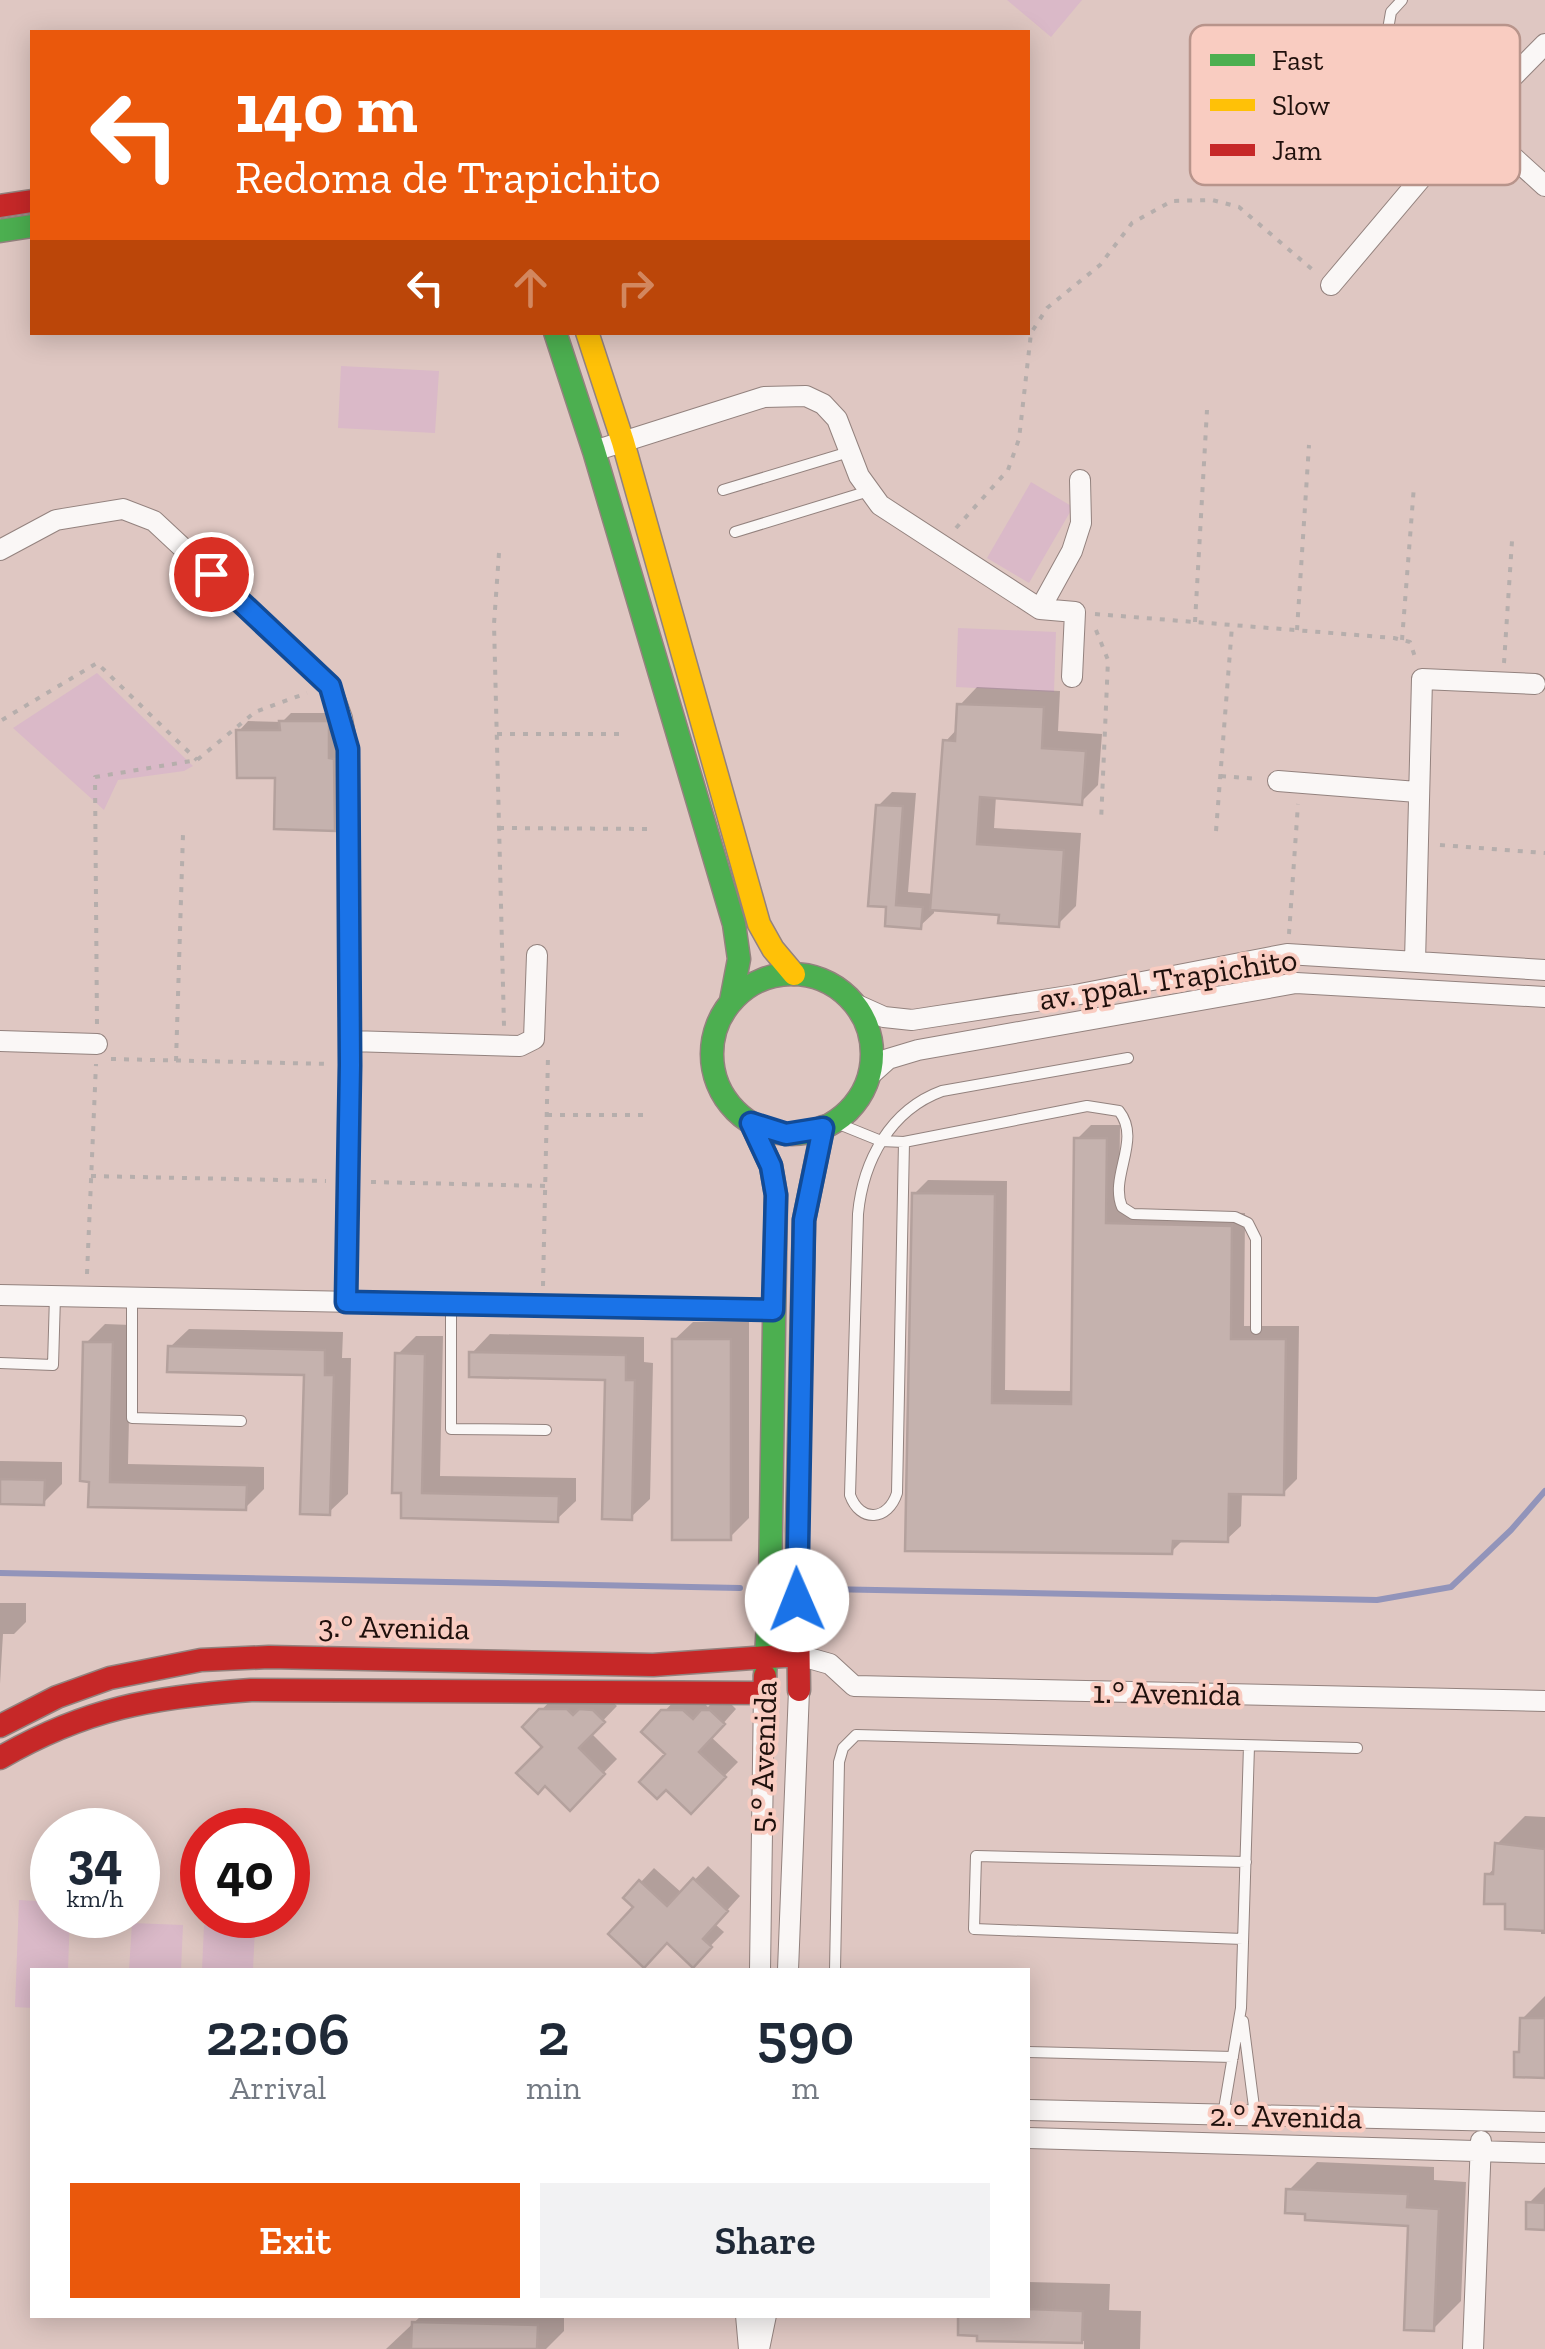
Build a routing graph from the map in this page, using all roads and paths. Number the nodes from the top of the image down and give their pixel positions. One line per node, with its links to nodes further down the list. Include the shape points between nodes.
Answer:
1 (1402, 0): 2 (lane)
2 (1388, 25)
3 (1545, 44): 4 (street)
4 (1520, 69)
5 (1520, 163): 7 (street)
6 (1415, 185): 12 (street)
7 (1545, 186)
8 (30, 201): 9 (street)
9 (0, 206)
10 (30, 226): 11 (street)
11 (0, 231)
12 (1331, 285): 26 (path, via 1239,207 1172,201 1132,224 1031,332 1019,439 1008,470)
13 (557, 335): 18 (street)
14 (589, 335): 16 (street)
15 (1207, 410): 30 (path)
16 (623, 442): 18 (street); 19 (street, via 764,398 806,396 837,420); 58 (street, via 759,924)
17 (1309, 446): 32 (path)
18 (594, 451): 61 (street, via 734,924 739,959)
19 (850, 452): 22 (lane); 23 (street)
20 (1080, 480): 29 (street, via 1082,523)
21 (1414, 486): 33 (path)
22 (722, 490)
23 (869, 492): 24 (lane); 26 (street)
24 (735, 532)
25 (1512, 541): 36 (path)
26 (940, 546): 29 (street)
27 (0, 550): 38 (street, via 56,520 123,508 154,521)
28 (499, 553): 40 (path)
29 (1040, 608): 34 (street, via 1075,612)
30 (1195, 622): 31 (path); 46 (path, via 1090,613 1108,660)
31 (1232, 625): 32 (path); 43 (path)
32 (1297, 630): 33 (path)
33 (1402, 640): 35 (path, via 1410,642)
34 (1072, 677)
35 (1422, 678): 36 (street); 45 (street)
36 (1502, 682): 37 (street)
37 (1535, 684)
38 (330, 686): 42 (path, via 255,712); 65 (street, via 348,749)
39 (2, 720): 42 (path, via 97,663)
40 (496, 734): 41 (path); 47 (path)
41 (626, 734)
42 (197, 760): 66 (path, via 95,777)
43 (1220, 776): 44 (path); 49 (path)
44 (1289, 782): 45 (street); 53 (path)
45 (1417, 792): 51 (street)
46 (1101, 822)
47 (499, 828): 48 (path); 67 (path)
48 (650, 829)
49 (1216, 831)
50 (182, 834): 69 (path)
51 (1417, 844): 52 (path); 56 (street)
52 (1545, 853)
53 (1288, 954): 55 (street, av. ppal. Trapichito); 62 (street, av. ppal. Trapichito, via 912,1020)
54 (537, 956): 63 (street)
55 (1388, 961): 56 (street, av. ppal. Trapichito); 59 (street)
56 (1415, 962): 57 (street, av. ppal. Trapichito)
57 (1545, 970)
58 (794, 974): 61 (street, via 771,976); 62 (street, via 838,988)
59 (1388, 986): 60 (street, av. ppal. Trapichito); 71 (street, av. ppal. Trapichito, via 1296,983 918,1050)
60 (1545, 997)
61 (732, 1001): 74 (street, via 720,1017 711,1056 722,1094)
62 (855, 1004): 71 (street, via 872,1046)
63 (534, 1039): 67 (street); 72 (path, via 548,1050)
64 (0, 1041): 66 (street)
65 (350, 1041): 67 (street); 70 (street)
66 (97, 1044)
67 (504, 1046)
68 (1128, 1058): 76 (lane, via 942,1091 901,1114)
69 (176, 1060): 70 (path); 78 (path, via 96,1059)
70 (350, 1065): 79 (street)
71 (868, 1076): 75 (street, via 851,1108)
72 (547, 1115): 73 (path); 80 (path)
73 (649, 1115)
74 (751, 1123): 75 (street, via 786,1134); 88 (street, 5.° Avenida, via 776,1195)
75 (828, 1125): 76 (lane); 93 (street, 5.° Avenida, via 804,1220)
76 (882, 1141): 77 (lane); 77 (lane, via 863,1181 858,1214 850,1495 864,1515 880,1516 897,1494)
77 (904, 1142): 89 (lane, via 1088,1106 1119,1112 1128,1128 1122,1207 1133,1214 1235,1217 1252,1228)
78 (91, 1176): 79 (path); 83 (path)
79 (348, 1182): 80 (path); 85 (street)
80 (546, 1186): 87 (path)
81 (0, 1295): 82 (street)
82 (54, 1296): 83 (street); 90 (lane, via 53,1365)
83 (86, 1297): 84 (street)
84 (132, 1298): 85 (street); 91 (lane, via 132,1418)
85 (346, 1302): 86 (street)
86 (450, 1304): 87 (street); 92 (lane, via 451,1429)
87 (543, 1306): 88 (street)
88 (773, 1310): 94 (street, 5.° Avenida)
89 (1256, 1329)
90 (0, 1363)
91 (240, 1421)
92 (546, 1430)
93 (798, 1655): 94 (street, 3.° Avenida); 95 (street, 5.° Avenida); 97 (street, 1.° Avenida, via 830,1664 854,1686)
94 (765, 1657): 96 (street, 5.° Avenida); 98 (street, 3.° Avenida, via 652,1665 201,1660 110,1678)
95 (798, 1690): 105 (street, 5.° Avenida)
96 (764, 1693): 101 (street, 3.° Avenida, via 183,1694 78,1716); 104 (street)
97 (1545, 1701)
98 (0, 1726)
99 (1249, 1746): 100 (lane); 102 (lane); 106 (lane, via 856,1736 842,1748 839,1762)
100 (1358, 1748)
101 (0, 1758)
102 (1246, 1862): 103 (lane); 103 (lane, via 976,1856 974,1929)
103 (1243, 1939): 107 (lane)
104 (760, 1968)
105 (788, 1968)
106 (835, 1968)
107 (1241, 2008): 109 (lane); 112 (lane)
108 (1030, 2052): 109 (lane)
109 (1234, 2057): 111 (lane)
110 (1030, 2110): 111 (street, 2.° Avenida)
111 (1224, 2115): 112 (street, 2.° Avenida)
112 (1255, 2115): 113 (street, 2.° Avenida)
113 (1482, 2121): 114 (street, 2.° Avenida); 116 (street)
114 (1545, 2122)
115 (1030, 2138): 116 (street)
116 (1480, 2152): 117 (street); 122 (street)
117 (1545, 2152)
118 (746, 2318): 120 (street)
119 (765, 2318): 121 (street)
120 (750, 2349)
121 (760, 2349)
122 (1473, 2349)

